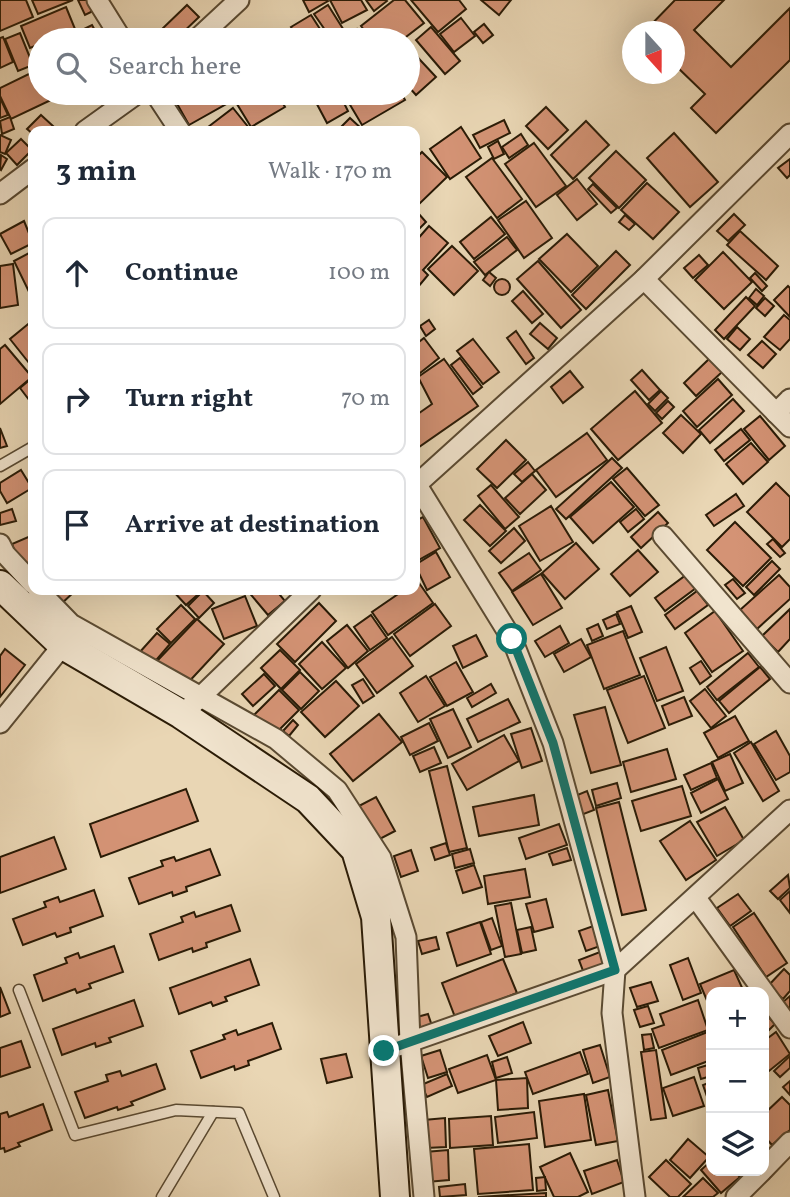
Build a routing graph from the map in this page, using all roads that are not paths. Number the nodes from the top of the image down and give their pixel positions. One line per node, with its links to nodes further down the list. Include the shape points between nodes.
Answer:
1 (97, 0): 3 (street)
2 (236, 1): 4 (street)
3 (114, 28)
4 (208, 28)
5 (121, 105): 7 (street)
6 (163, 105): 8 (street)
7 (92, 126)
8 (177, 126)
9 (790, 134): 12 (street)
10 (28, 174): 11 (street)
11 (0, 194)
12 (643, 279): 13 (street); 17 (street)
13 (783, 406): 14 (street)
14 (790, 427)
15 (28, 450): 16 (lane)
16 (0, 466)
17 (420, 480)
18 (420, 492): 31 (street, via 512,639 553,743)
19 (663, 536): 26 (street)
20 (0, 544): 21 (street)
21 (28, 579)
22 (0, 585): 25 (main road)
23 (43, 595): 27 (street, via 71,624)
24 (306, 595): 27 (street)
25 (63, 645): 27 (main road); 28 (street)
26 (790, 683)
27 (191, 707): 34 (main road, via 308,799 356,850 376,917)
28 (0, 723)
29 (790, 810): 30 (street)
30 (696, 898): 31 (street); 33 (street)
31 (615, 970): 34 (street); 43 (street, via 612,1013)
32 (19, 989): 35 (lane, via 75,1135 176,1110)
33 (790, 1028)
34 (397, 1047): 41 (main road); 42 (street)
35 (212, 1112): 39 (lane); 40 (lane, via 239,1113)
36 (790, 1142): 37 (street)
37 (769, 1164)
38 (757, 1176): 44 (street)
39 (162, 1197)
40 (274, 1197)
41 (395, 1197)
42 (424, 1197)
43 (635, 1197)
44 (736, 1197)

